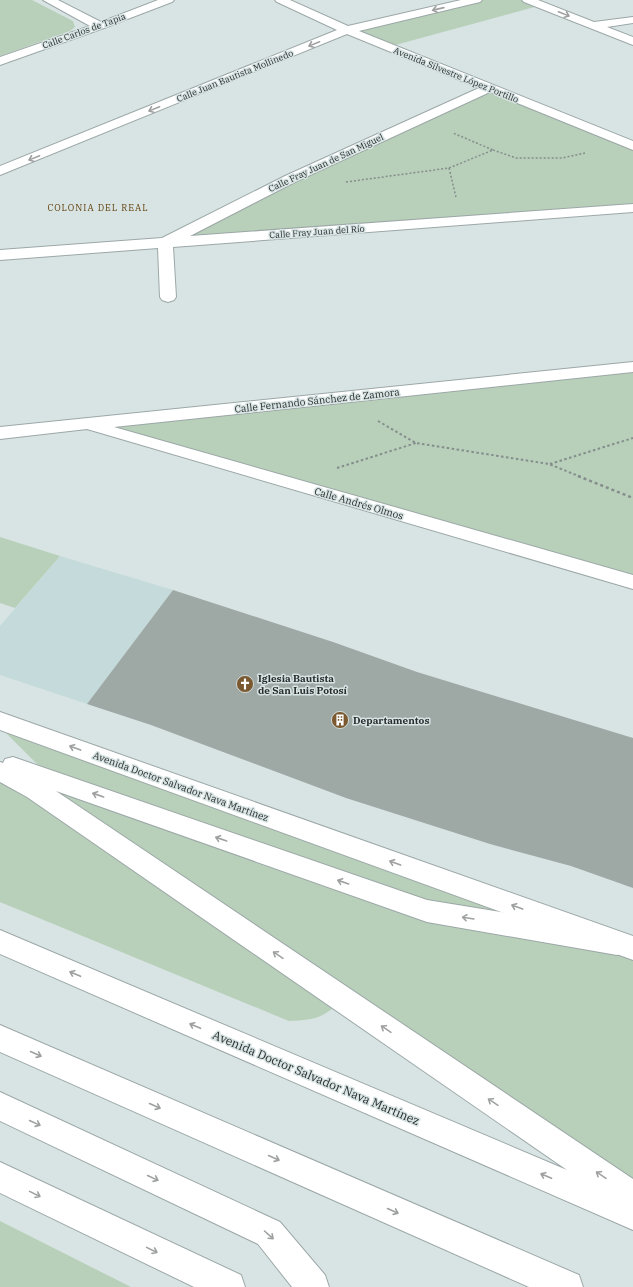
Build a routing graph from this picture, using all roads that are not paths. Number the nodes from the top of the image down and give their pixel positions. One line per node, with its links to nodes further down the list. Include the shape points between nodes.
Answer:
1 (49, 0): 8 (main road)
2 (168, 0): 8 (main road, Calle Carlos de Tapia)
3 (281, 0): 9 (main road, Avenida Silvestre López Portillo)
4 (476, 0): 9 (main road, Calle Juan Bautista Mollinedo, one-way to 9)
5 (528, 0): 7 (main road, one-way to 7)
6 (633, 20): 7 (main road)
7 (591, 25): 10 (main road)
8 (100, 26): 11 (main road, Calle Carlos de Tapia)
9 (347, 30): 12 (main road, Avenida Silvestre López Portillo); 14 (main road, Calle Juan Bautista Mollinedo, one-way to 14)
10 (633, 41)
11 (0, 61)
12 (489, 88): 13 (main road, Avenida Silvestre López Portillo); 16 (main road, Calle Fray Juan de San Miguel, via 290,179)
13 (631, 145)
14 (0, 171)
15 (633, 208): 16 (main road, Calle Fray Juan del Río)
16 (165, 243): 17 (main road, Calle Fray Juan del Río); 18 (main road)
17 (0, 255)
18 (168, 296)
19 (633, 367): 20 (main road, Calle Fernando Sánchez de Zamora)
20 (85, 424): 21 (main road, Calle Fernando Sánchez de Zamora); 22 (main road, Calle Andrés Olmos)
21 (0, 433)
22 (633, 582)
23 (0, 721): 27 (main road, Avenida Doctor Salvador Nava Martínez, one-way to 23)
24 (0, 761): 27 (main road, one-way to 24, via 427,911)
25 (0, 771): 31 (main road, one-way to 25, via 43,794)
26 (0, 942): 32 (main road, Avenida Doctor Salvador Nava Martínez, one-way to 26)
27 (625, 945)
28 (0, 1038): 35 (main road, one-way to 35)
29 (0, 1106): 34 (main road, one-way to 34, via 269,1233)
30 (0, 1177): 33 (main road, one-way to 33)
31 (633, 1197)
32 (633, 1214)
33 (225, 1286)
34 (313, 1287)
35 (567, 1287)

